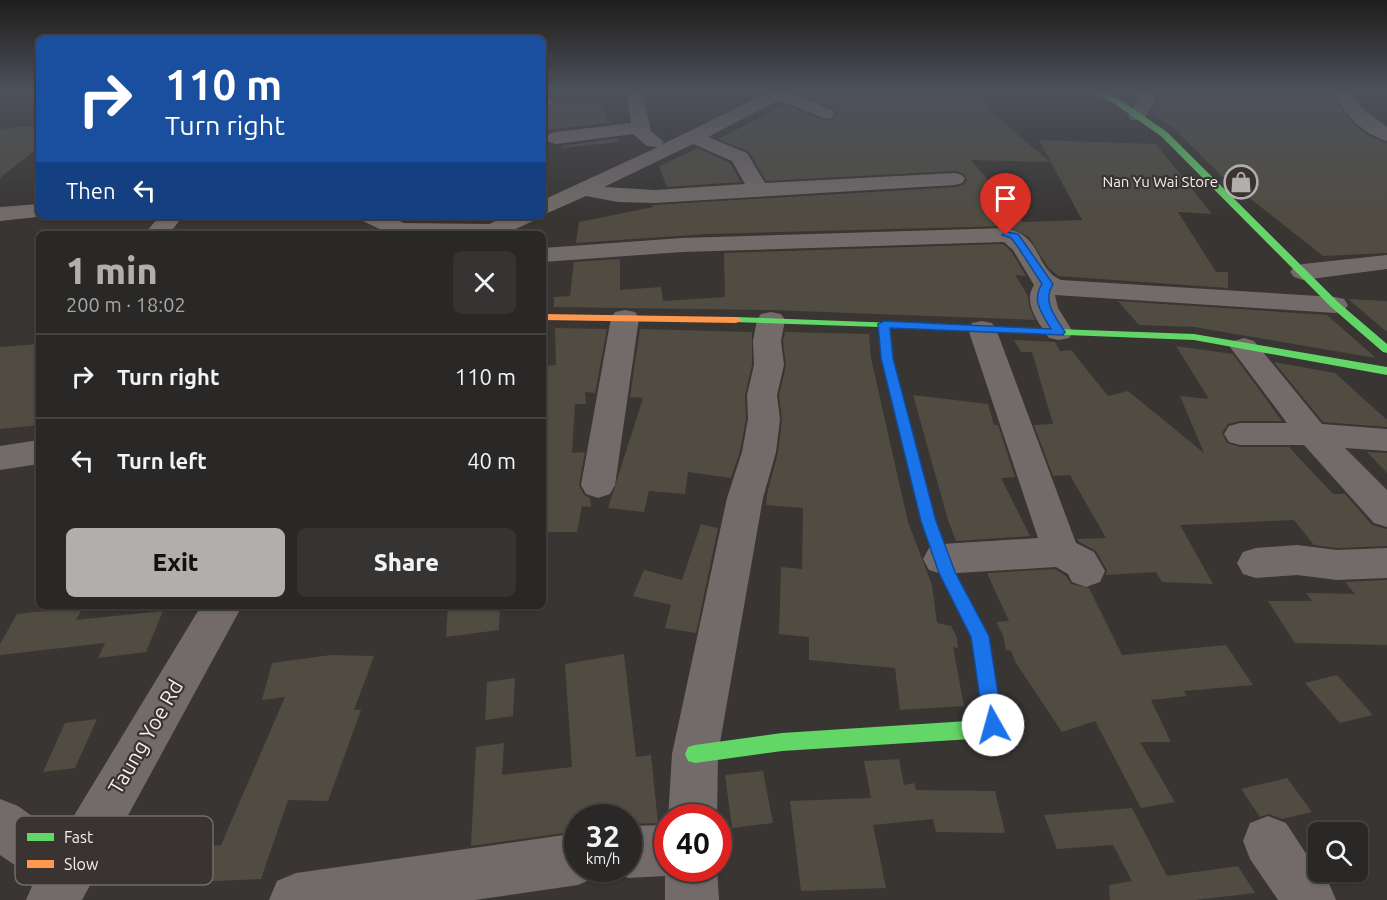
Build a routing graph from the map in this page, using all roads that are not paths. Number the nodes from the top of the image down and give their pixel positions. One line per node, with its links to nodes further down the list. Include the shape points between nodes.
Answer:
1 (595, 133): 6 (street)
2 (642, 133): 7 (street)
3 (701, 133): 5 (street)
4 (1162, 133): 22 (street)
5 (693, 137): 7 (street); 10 (street, via 740,157)
6 (556, 138)
7 (669, 149): 9 (street)
8 (955, 179): 10 (street)
9 (585, 189): 10 (street, via 624,195); 11 (street)
10 (759, 190)
11 (546, 207)
12 (36, 211): 13 (street)
13 (0, 214)
14 (169, 219): 17 (street)
15 (377, 219): 18 (street)
16 (518, 219): 19 (street)
17 (159, 231)
18 (399, 231)
19 (492, 231)
20 (546, 255): 23 (street, via 682,245 1006,235 1014,236 1022,245)
21 (1387, 262): 22 (street)
22 (1304, 272): 24 (street)
23 (1047, 284): 24 (street, via 1077,291); 30 (street, via 1041,294 1042,304)
24 (1335, 305): 32 (street)
25 (546, 317): 26 (street)
26 (625, 318): 27 (street); 39 (street)
27 (771, 320): 28 (street); 45 (street, via 759,452 745,498)
28 (884, 324): 29 (street); 41 (street, via 887,358 928,521)
29 (982, 329): 30 (street); 41 (street, via 1074,562)
30 (1059, 332): 31 (street, via 1194,337)
31 (1244, 347): 33 (street); 35 (street)
32 (1387, 350)
33 (1387, 370)
34 (1240, 434): 35 (street)
35 (1313, 434): 36 (street); 40 (street)
36 (1387, 440)
37 (36, 452): 38 (street)
38 (0, 458)
39 (598, 485)
40 (1387, 513)
41 (942, 559): 45 (street, via 980,636 993,725 987,729 782,742)
42 (1256, 563): 43 (street)
43 (1387, 563)
44 (220, 609): 47 (street, Taung Yoe Rd)
45 (695, 754): 46 (street)
46 (693, 804)
47 (102, 816)
48 (0, 824): 49 (street)
49 (15, 835)
50 (1268, 841): 55 (street)
51 (564, 861): 53 (street)
52 (691, 882): 54 (street)
53 (296, 900)
54 (692, 900)
55 (1309, 900)

